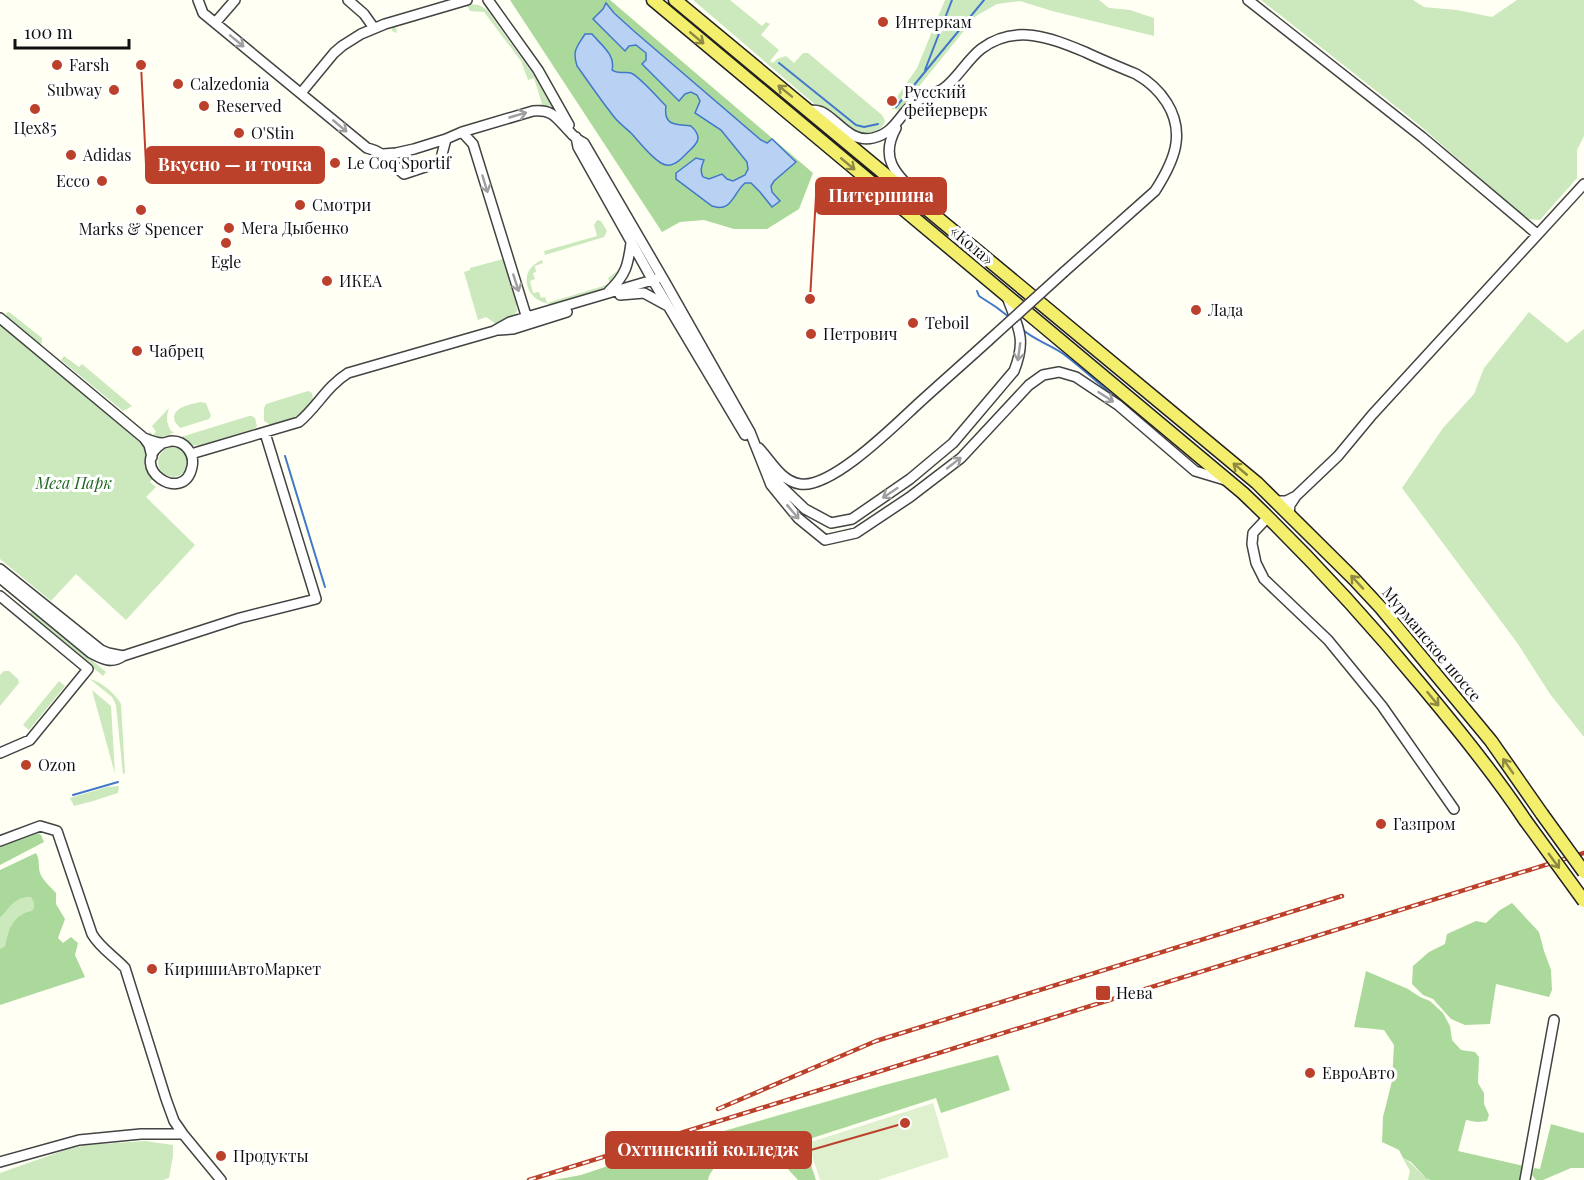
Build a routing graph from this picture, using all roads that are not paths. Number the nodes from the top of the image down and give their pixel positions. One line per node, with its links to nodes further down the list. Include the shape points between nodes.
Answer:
1 (198, 0): 9 (street, via 203,13)
2 (235, 0): 9 (street)
3 (348, 0): 10 (street)
4 (467, 0): 10 (street)
5 (488, 0): 15 (street, via 538,70)
6 (653, 0): 25 (main road, «Кола», one-way to 25)
7 (675, 0): 12 (main road, «Кола», one-way to 7)
8 (1248, 0): 20 (street, via 1422,137)
9 (215, 23): 11 (street, one-way to 11)
10 (374, 28): 11 (street, via 342,46)
11 (301, 93): 17 (street, one-way to 17, via 367,148)
12 (808, 110): 13 (street, via 820,111 859,138 882,135); 19 (main road, «Кола»)
13 (900, 120): 19 (street, via 889,144 892,166 900,179 938,212); 36 (street, bridge, via 914,104 945,88 983,48 1011,36 1038,35 1147,80 1171,110 1176,143 1155,191 862,454 829,476 800,484 784,478)
14 (462, 132): 15 (street, one-way to 15, via 543,110 556,117); 16 (street); 26 (street, one-way to 26, via 473,144)
15 (576, 138): 21 (street); 22 (street, via 584,143)
16 (446, 139): 17 (street); 17 (street, via 440,162 404,174)
17 (383, 154)
18 (1584, 184): 20 (street)
19 (942, 221): 41 (main road, «Кола», one-way to 19)
20 (1537, 234): 40 (street, via 1338,456)
21 (631, 243): 22 (street); 23 (street, via 627,269)
22 (659, 281): 23 (street); 24 (street); 27 (street); 36 (street)
23 (608, 292): 28 (street)
24 (620, 295): 27 (street, via 644,293); 30 (street)
25 (1007, 296): 36 (street, one-way to 36, via 1021,335 1014,371 953,443 852,519 831,523 805,509 780,484); 39 (main road, «Кола»)
26 (523, 303): 28 (street); 31 (street)
27 (670, 309): 36 (street, via 745,435)
28 (528, 316): 30 (street); 31 (street)
29 (0, 318): 34 (street)
30 (538, 321): 32 (street)
31 (512, 322): 32 (street)
32 (494, 331): 33 (street, via 348,373 299,422)
33 (265, 433): 37 (street); 46 (street, via 316,599 240,618)
34 (144, 438): 35 (street); 38 (street)
35 (163, 443): 37 (street, via 180,443); 38 (street)
36 (755, 443): 39 (street, one-way to 39, via 771,485 798,518 825,540 856,533 961,458 1029,385 1043,375 1059,372 1076,377 1118,405 1195,471)
37 (191, 454): 38 (street, via 190,472 176,483 158,478 152,468)
38 (152, 457)
39 (1229, 482): 42 (main road, «Кола»)
40 (1296, 496): 41 (street); 41 (street, via 1286,501)
41 (1283, 508): 50 (main road, Мурманское шоссе, one-way to 41, bridge, via 1491,741 1410,641)
42 (1268, 517): 48 (street, via 1253,533 1252,544 1264,579 1328,640 1382,706); 51 (main road, Мурманское шоссе, one-way to 51, bridge, via 1396,654 1472,748)
43 (0, 569): 46 (street, via 101,650)
44 (0, 578): 46 (street, via 91,653 110,660)
45 (0, 596): 47 (street, via 88,669 30,740)
46 (123, 656)
47 (0, 753)
48 (1454, 809)
49 (0, 841): 53 (street, via 40,826 57,831 92,934 125,968 168,1105)
50 (1584, 872)
51 (1584, 901)
52 (1554, 1020): 56 (street)
53 (183, 1134): 54 (street, via 79,1140); 55 (street)
54 (0, 1162)
55 (221, 1180)
56 (1525, 1180)

